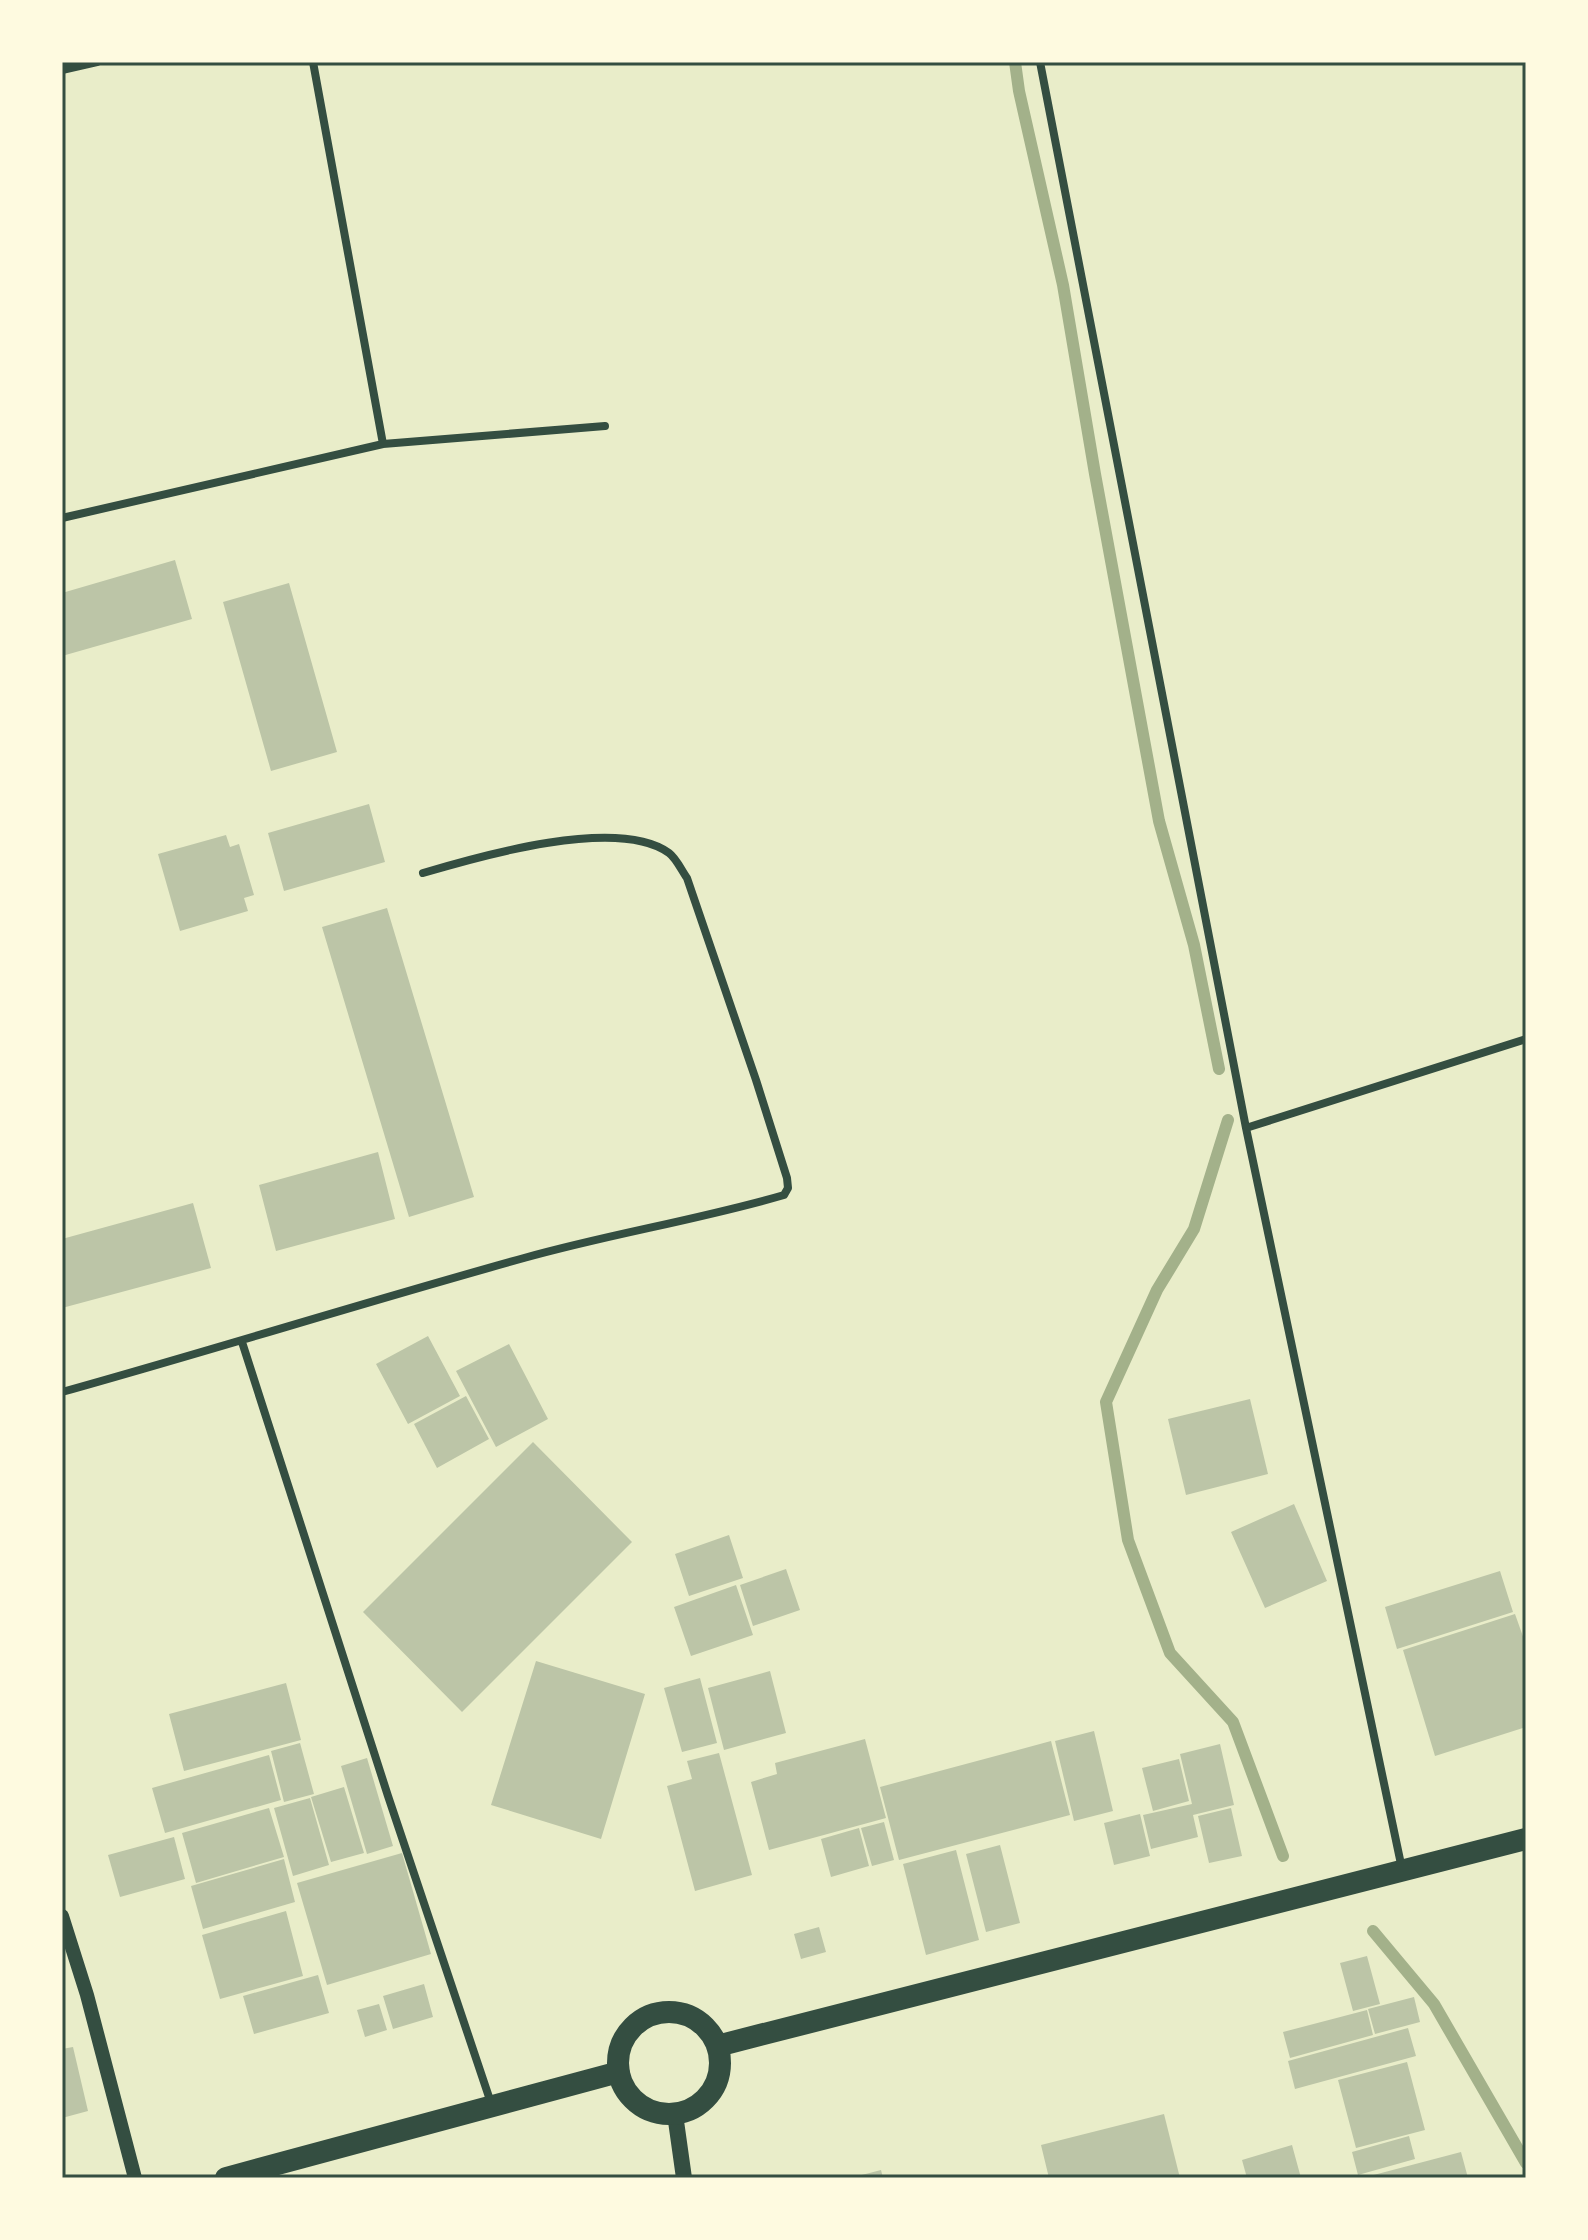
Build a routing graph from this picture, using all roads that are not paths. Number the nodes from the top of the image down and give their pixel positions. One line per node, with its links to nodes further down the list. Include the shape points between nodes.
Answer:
1 (97, 62): 4 (street)
2 (313, 62): 7 (street)
3 (1040, 62): 11 (street)
4 (72, 65): 5 (street)
5 (62, 70)
6 (605, 426): 7 (street)
7 (383, 444): 8 (street)
8 (62, 518)
9 (423, 873): 12 (street, via 580,837 608,836 670,853 687,878 788,1188 784,1195 526,1257)
10 (1526, 1039): 11 (street)
11 (1246, 1128): 15 (street)
12 (242, 1342): 13 (street); 19 (street)
13 (62, 1392)
14 (1526, 1839): 15 (highway)
15 (1402, 1869): 17 (highway)
16 (62, 1916): 21 (street)
17 (717, 2046): 18 (highway, via 693,2018 675,2012 656,2014 638,2022 626,2036); 20 (highway, via 714,2086 702,2101)
18 (619, 2072): 19 (highway); 20 (highway, via 639,2105)
19 (492, 2106): 22 (highway)
20 (675, 2114): 23 (main road)
21 (135, 2178)
22 (226, 2178)
23 (684, 2178)

